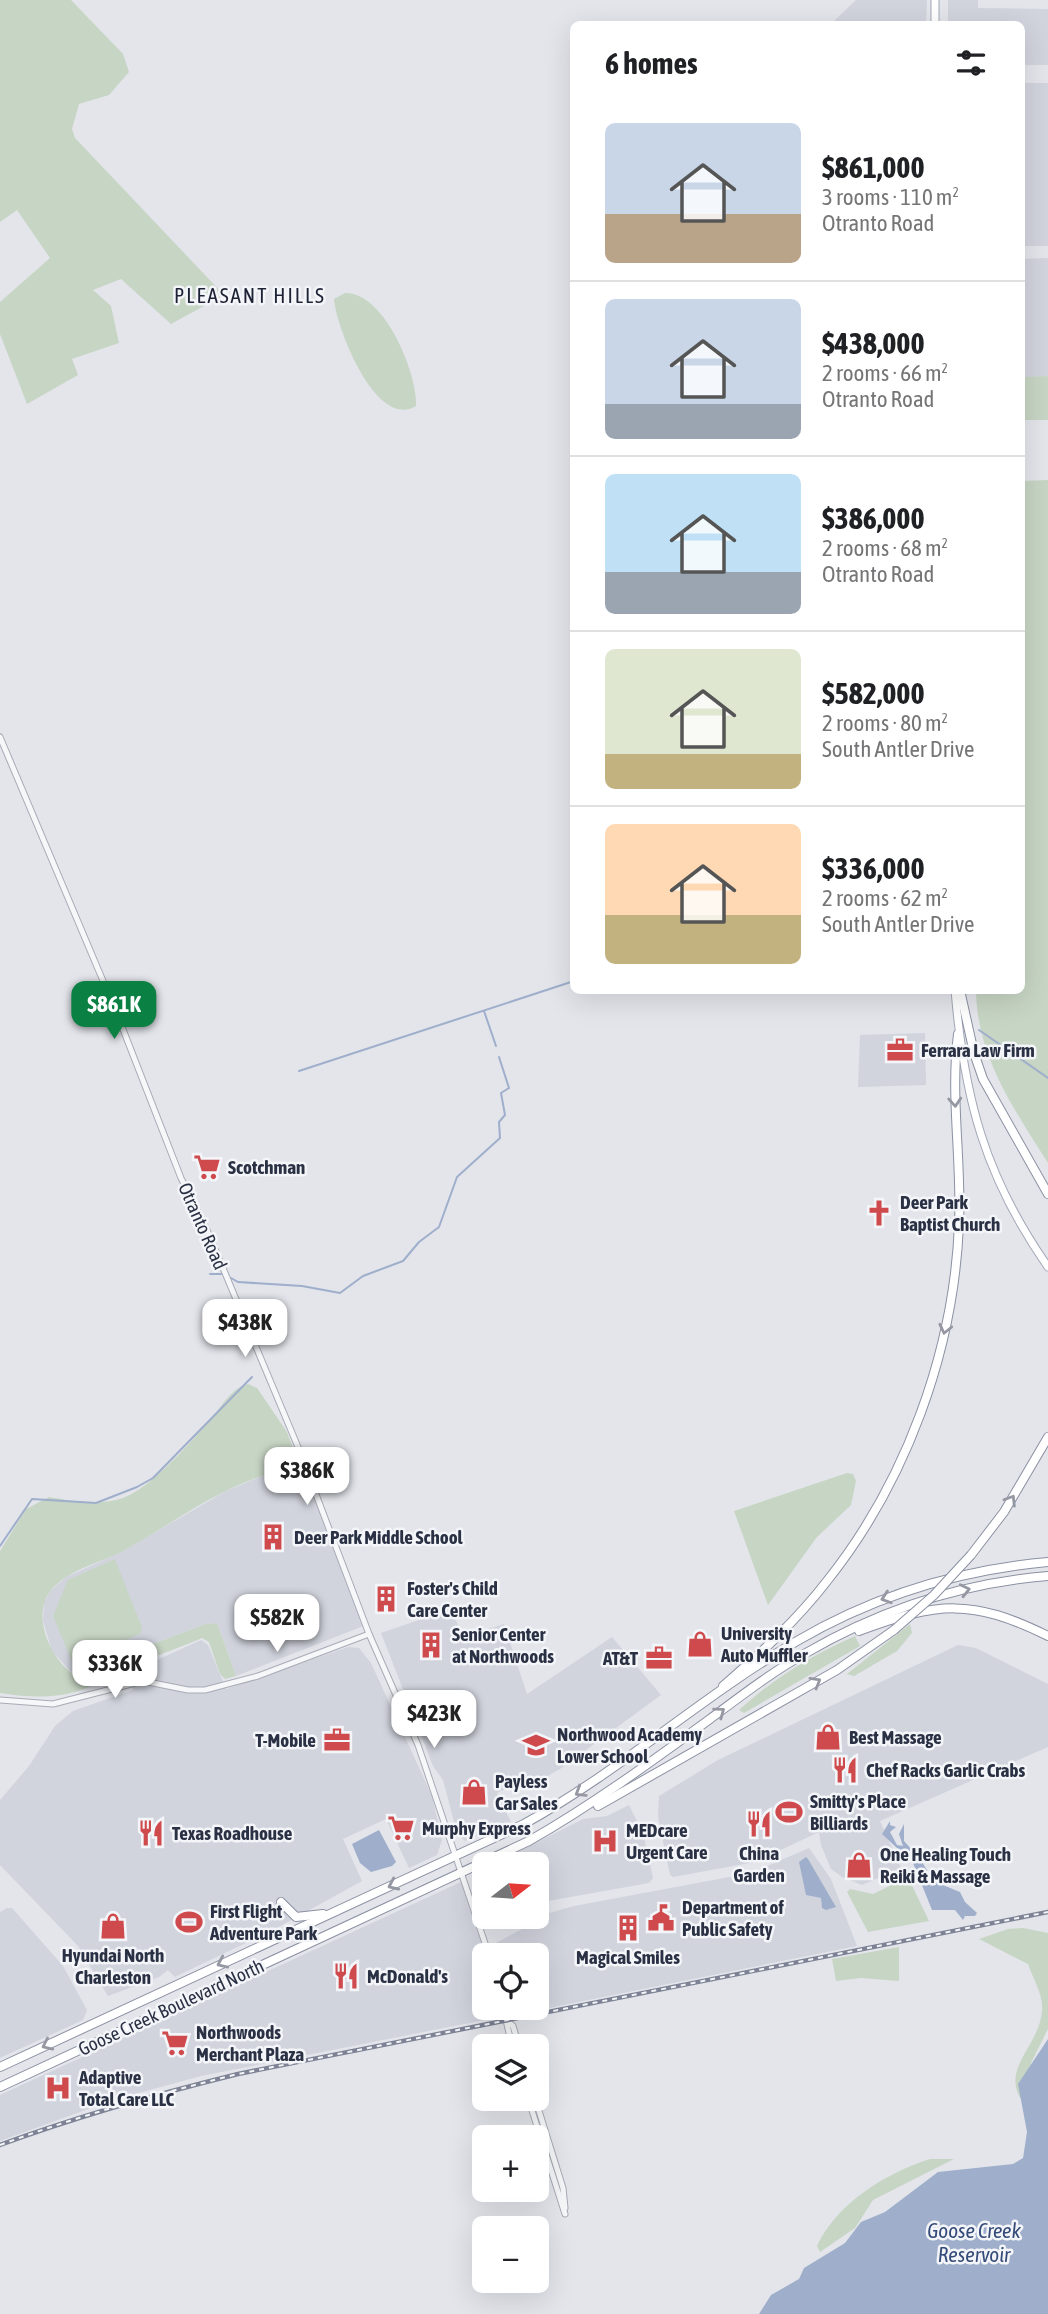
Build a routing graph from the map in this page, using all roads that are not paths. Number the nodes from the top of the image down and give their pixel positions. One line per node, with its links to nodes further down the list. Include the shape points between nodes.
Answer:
1 (935, 0): 2 (main road)
2 (935, 21)
3 (0, 737): 12 (street, Otranto Road, via 181,1178 298,1447)
4 (958, 994): 6 (main road)
5 (959, 994): 7 (highway, via 983,1079)
6 (958, 1034): 8 (main road, via 983,1144 1009,1203); 16 (highway, one-way to 16, via 954,1071 960,1188 955,1273 932,1377 905,1452 872,1515 828,1581 763,1650)
7 (1048, 1194)
8 (1048, 1267)
9 (1048, 1437): 17 (highway, one-way to 9, bridge, via 793,1695 894,1630 971,1555 1004,1512)
10 (1048, 1562): 16 (highway, one-way to 16, via 986,1570 875,1602 795,1642)
11 (1048, 1576): 14 (highway, Goose Creek Boulevard North, one-way to 11, via 880,1615 942,1595)
12 (369, 1634): 15 (street, via 258,1676 205,1690 143,1681 53,1704); 18 (street, Otranto Road, via 418,1745)
13 (1048, 1636): 14 (highway, via 1000,1615 944,1607 906,1613)
14 (811, 1650): 17 (highway, Goose Creek Boulevard North, one-way to 14)
15 (0, 1700)
16 (677, 1725): 18 (highway, one-way to 18, via 577,1795)
17 (564, 1821): 19 (highway, Goose Creek Boulevard North)
18 (455, 1856): 19 (street, Otranto Road); 21 (highway, one-way to 21)
19 (460, 1874): 22 (street, Otranto Road); 27 (highway, Goose Creek Boulevard North)
20 (281, 1902): 21 (highway, via 296,1917)
21 (332, 1912): 26 (highway, one-way to 26)
22 (485, 1943)
23 (506, 2020): 24 (street); 25 (street)
24 (509, 2034)
25 (515, 2034)
26 (0, 2067)
27 (0, 2087)
28 (532, 2111): 29 (street, via 565,2214 563,2188)
29 (539, 2111)

